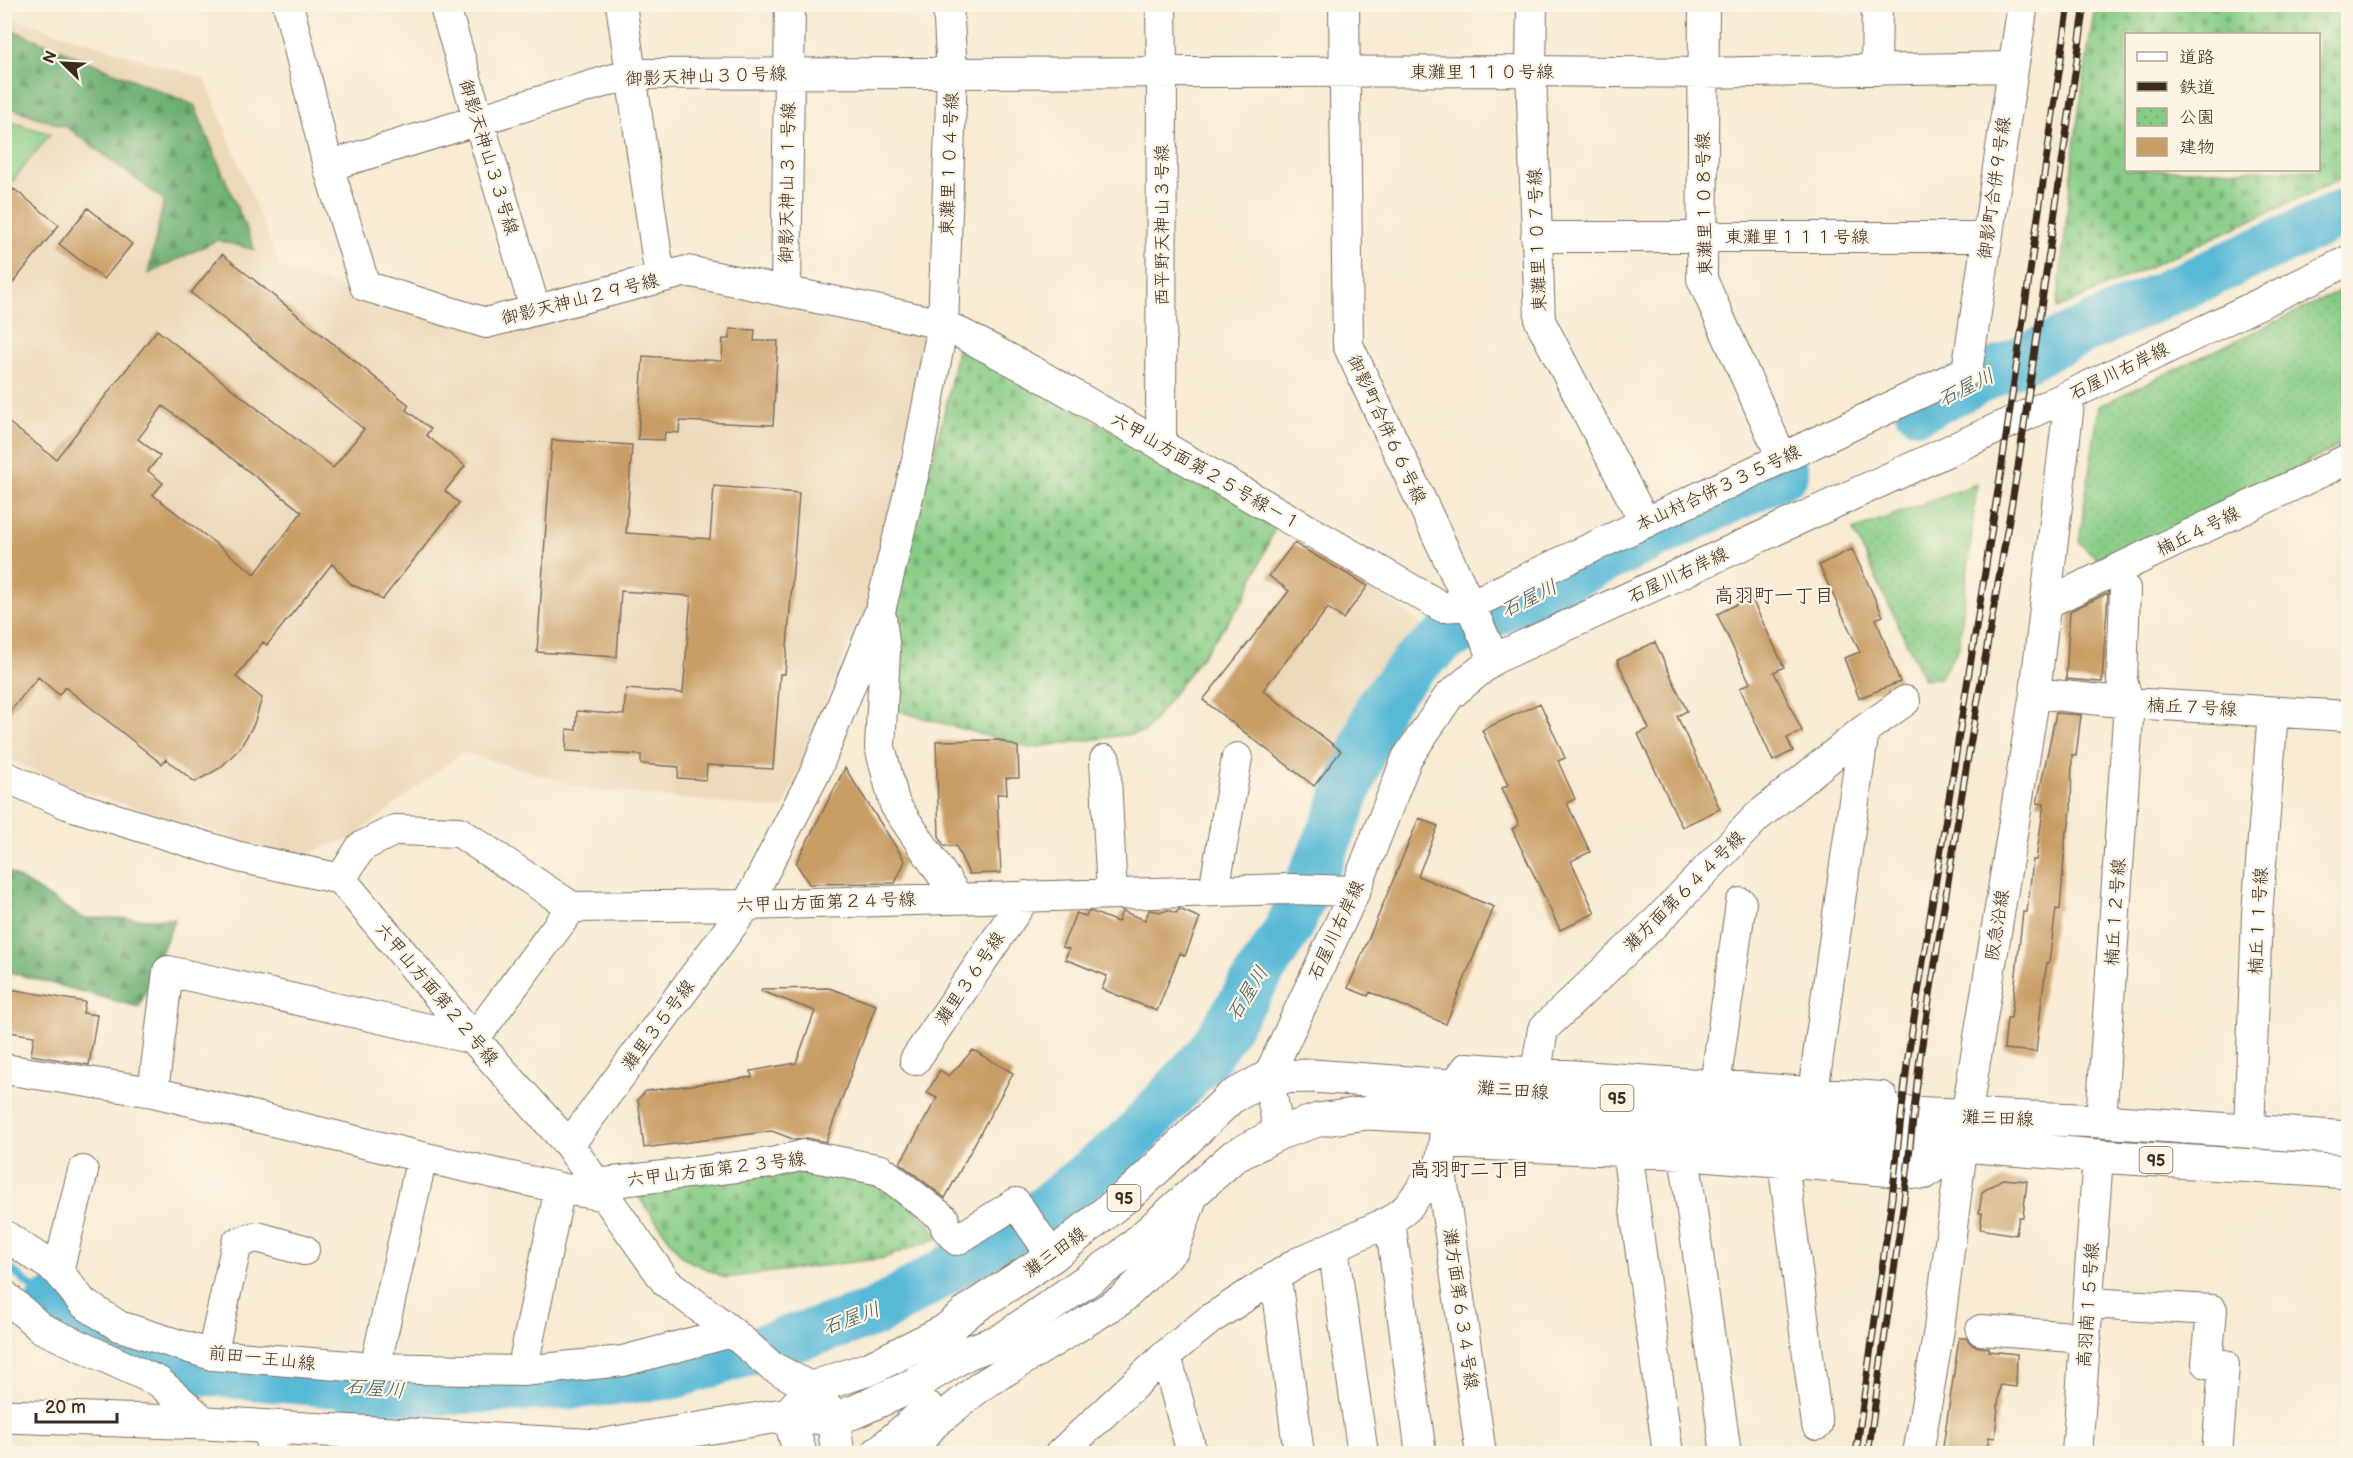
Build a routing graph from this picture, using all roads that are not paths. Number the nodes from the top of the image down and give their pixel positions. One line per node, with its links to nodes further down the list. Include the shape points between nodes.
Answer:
1 (288, 4): 22 (street, 御影天神山２９号線)
2 (444, 4): 21 (street, 御影天神山３３号線)
3 (621, 4): 20 (street)
4 (790, 4): 15 (street, 御影天神山３１号線)
5 (948, 4): 16 (street, 東灘里１０４号線)
6 (1161, 4): 17 (street, 西平野天神山３号線)
7 (1344, 4): 18 (street, 御影町合併６６号線)
8 (1532, 4): 14 (street, 東灘里１０７号線)
9 (1704, 4): 19 (street, 東灘里１０８号線)
10 (1877, 4): 13 (street)
11 (2023, 4): 12 (street, 御影町合併９号線)
12 (2012, 67): 13 (street, 東灘里１１０号線); 25 (street, 御影町合併９号線)
13 (1876, 70): 19 (street, 東灘里１１０号線)
14 (1531, 72): 18 (street, 東灘里１１０号線); 19 (street, 東灘里１１０号線); 23 (street, 東灘里１０７号線)
15 (789, 73): 16 (street, 御影天神山３０号線); 20 (street, 御影天神山３０号線); 28 (street, 御影天神山３１号線)
16 (952, 73): 17 (street, 東灘里１１０号線); 30 (street, 東灘里１０４号線)
17 (1162, 73): 18 (street, 東灘里１１０号線); 33 (street, 西平野天神山３号線)
18 (1346, 73): 39 (street, 御影町合併６６号線, via 1348,345)
19 (1703, 73): 24 (street, 東灘里１０８号線)
20 (630, 74): 21 (street, 御影天神山３０号線); 27 (street)
21 (478, 120): 22 (street, 御影天神山３０号線); 29 (street, 御影天神山３３号線)
22 (328, 166): 29 (street, 御影天神山２９号線, via 365,286 486,323)
23 (1536, 237): 24 (street, 東灘里１１１号線); 36 (street, 東灘里１０７号線, via 1540,321)
24 (1703, 237): 25 (street, 東灘里１１１号線); 34 (street, 東灘里１０８号線, via 1702,279)
25 (1986, 237): 31 (street, 御影町合併９号線)
26 (2349, 261): 32 (street, 石屋川右岸線)
27 (660, 278): 28 (street, 御影天神山２９号線, via 687,271); 29 (street, 御影天神山２９号線)
28 (786, 290): 30 (street, 御影天神山２９号線)
29 (535, 309)
30 (943, 324): 33 (street, 六甲山方面第２５号線－１); 40 (street, 東灘里１０４号線, via 917,460)
31 (1967, 372): 34 (street, 本山村合併３３５号線)
32 (2070, 395): 38 (street, 阪急沿線); 41 (street, 石屋川右岸線)
33 (1161, 445): 39 (street, 六甲山方面第２５号線－１, via 1442,607)
34 (1782, 458): 36 (street, 本山村合併３３５号線)
35 (2349, 459): 38 (street, 楠丘４号線)
36 (1645, 523): 39 (street, 本山村合併３３５号線)
37 (2125, 589): 44 (street, 楠丘１２号線, via 2122,681)
38 (2047, 603): 42 (street, 阪急沿線)
39 (1470, 604): 41 (street, 御影町合併６６号線)
40 (880, 611): 56 (street, via 885,652 880,747 896,804); 58 (street, 灘里３５号線, via 815,773)
41 (1494, 659): 52 (street, 石屋川右岸線, via 1449,696 1407,758)
42 (2035, 693): 44 (street, 楠丘７号線); 70 (street, 阪急沿線)
43 (1905, 701): 47 (street, 灘方面第６４４号線)
44 (2129, 703): 45 (street, 楠丘７号線); 69 (street, 楠丘１２号線)
45 (2273, 712): 46 (street, 楠丘７号線); 71 (street, 楠丘１１号線, via 2257,914)
46 (2349, 716)
47 (1864, 730): 63 (street, 灘方面第６４４号線, via 1757,817 1658,920 1543,1029); 68 (street)
48 (1237, 758): 53 (street)
49 (1105, 760): 54 (street)
50 (4, 776): 51 (street, via 67,804 216,850)
51 (341, 879): 59 (street, via 362,848 395,830 459,832); 60 (street, 六甲山方面第２２号線)
52 (1343, 890): 53 (street, 六甲山方面第２４号線); 64 (street, 石屋川右岸線)
53 (1214, 891): 54 (street, 六甲山方面第２４号線)
54 (1112, 894): 55 (street, 六甲山方面第２４号線)
55 (1026, 896): 56 (street, 六甲山方面第２４号線); 61 (street, 灘里３６号線)
56 (958, 898): 58 (street, 六甲山方面第２４号線)
57 (1741, 903): 66 (street)
58 (747, 905): 59 (street, 六甲山方面第２４号線); 75 (street, 灘里３５号線)
59 (572, 907): 60 (street)
60 (474, 1039): 67 (street, via 168,971); 75 (street, 六甲山方面第２２号線)
61 (915, 1060)
62 (4, 1069): 67 (street)
63 (1536, 1072): 65 (street, via 1467,1068); 66 (street)
64 (1268, 1077): 65 (main road, 灘三田線 / 95); 72 (street); 90 (main road, 灘三田線 / 95, via 1230,1098 1136,1188)
65 (1454, 1085): 70 (main road, 灘三田線 / 95)
66 (1715, 1085): 68 (street)
67 (153, 1092): 79 (street)
68 (1814, 1092): 70 (street)
69 (2101, 1121): 70 (main road, 灘三田線 / 95); 71 (main road, 灘三田線 / 95)
70 (1966, 1122): 74 (main road, 灘三田線 / 95); 78 (main road, 灘三田線 / 95); 80 (street, via 1925,1174); 124 (street, 阪急沿線)
71 (2249, 1131): 73 (main road, 灘三田線 / 95)
72 (1279, 1132): 74 (main road, 灘三田線 / 95, via 1318,1120 1367,1113); 85 (main road, 灘三田線 / 95, via 1233,1157)
73 (2349, 1138)
74 (1443, 1142): 76 (street); 86 (street, via 1407,1208); 121 (street, 灘方面第６３４号線)
75 (569, 1146): 84 (street, 六甲山方面第２２号線)
76 (1627, 1150): 77 (street); 122 (street)
77 (1684, 1154): 80 (street); 123 (street)
78 (2098, 1156): 82 (main road, 灘三田線 / 95); 94 (street, 高羽南１５号線)
79 (422, 1157): 83 (street); 102 (street)
80 (1783, 1161): 109 (street)
81 (83, 1171): 91 (street)
82 (2349, 1172)
83 (560, 1188): 84 (street); 103 (street)
84 (602, 1190): 90 (street, 六甲山方面第２３号線, via 804,1155 822,1157 881,1170 944,1219 946,1228 957,1240 1016,1203); 96 (street, 六甲山方面第２２号線, via 666,1282)
85 (1194, 1192): 98 (main road, 灘三田線 / 95, via 1107,1267); 115 (street, via 1174,1249 1121,1300 981,1386 934,1424)
86 (1390, 1221): 88 (street); 120 (street)
87 (4, 1235): 91 (street, 前田一王山線)
88 (1332, 1247): 92 (street); 119 (street)
89 (304, 1250): 99 (street, via 257,1237 237,1243)
90 (1051, 1254): 104 (main road, 灘三田線 / 95, via 945,1331 871,1368)
91 (58, 1271): 99 (street, 前田一王山線, via 83,1303 119,1326)
92 (1276, 1278): 100 (street, via 1209,1320); 118 (street)
93 (4, 1295): 108 (street, via 41,1328 159,1382)
94 (2088, 1303): 97 (street, 高羽南１５号線); 126 (street, via 2212,1310 2207,1363 2224,1365)
95 (1982, 1330): 97 (street)
96 (732, 1332): 101 (street, 六甲山方面第２２号線); 103 (street, 前田一王山線, via 623,1361)
97 (2086, 1338): 125 (street, 高羽南１５号線)
98 (1002, 1340): 107 (main road, 灘三田線 / 95, via 967,1353 910,1387); 114 (street)
99 (212, 1355): 102 (street, 前田一王山線)
100 (1166, 1355): 116 (street); 117 (street)
101 (771, 1366): 104 (street, 六甲山方面第２２号線); 105 (street)
102 (375, 1368): 103 (street, 前田一王山線)
103 (522, 1371)
104 (812, 1388): 105 (main road, 灘三田線 / 95); 107 (main road)
105 (789, 1414): 107 (main road, 灘三田線 / 95); 111 (main road, 灘三田線 / 95); 112 (main road)
106 (4, 1416): 108 (main road, 灘三田線 / 95)
107 (833, 1419): 113 (main road)
108 (206, 1423): 110 (main road, 灘三田線 / 95)
109 (1817, 1425)
110 (271, 1440): 111 (main road, 灘三田線 / 95)
111 (595, 1451)
112 (800, 1454)
113 (838, 1454)
114 (875, 1454)
115 (909, 1454)
116 (1060, 1454)
117 (1192, 1454)
118 (1299, 1454)
119 (1363, 1454)
120 (1421, 1454)
121 (1481, 1454)
122 (1668, 1454)
123 (1726, 1454)
124 (1918, 1454)
125 (2077, 1454)
126 (2217, 1454)

